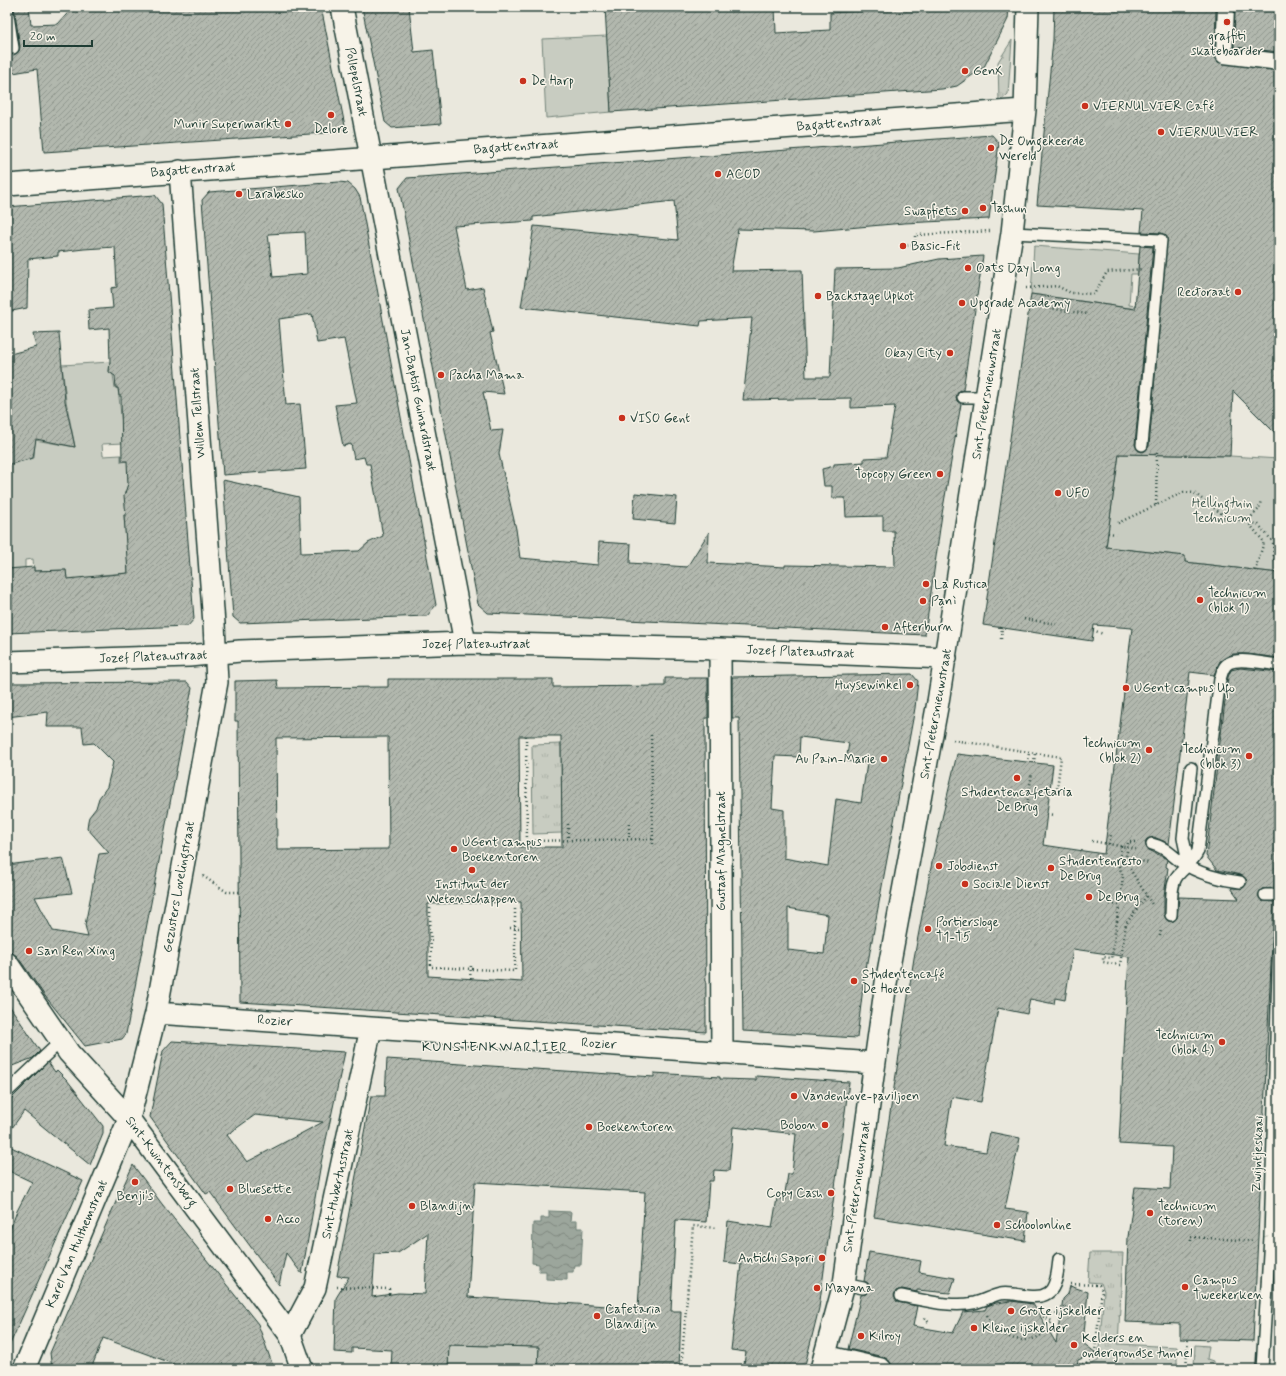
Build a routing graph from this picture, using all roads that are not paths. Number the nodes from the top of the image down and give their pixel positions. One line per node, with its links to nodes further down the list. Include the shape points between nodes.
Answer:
1 (342, 7): 8 (street, Pollepelstraat)
2 (1028, 7): 7 (street, Sint-Pietersnieuwstraat)
3 (1226, 7): 6 (street, via 1224,55)
4 (7, 9): 5 (lane)
5 (13, 48)
6 (1279, 62)
7 (1025, 110): 8 (street, Bagattenstraat); 11 (street, Sint-Pietersnieuwstraat)
8 (370, 157): 9 (street, Bagattenstraat); 15 (street, Jan-Baptist Guinardstraat)
9 (180, 171): 10 (street, Bagattenstraat); 17 (street, Willem Tellstraat)
10 (7, 185)
11 (1012, 233): 13 (street, Sint-Pietersnieuwstraat); 14 (lane, via 1161,240)
12 (963, 397): 13 (lane)
13 (987, 397): 18 (street, Sint-Pietersnieuwstraat)
14 (1142, 445)
15 (465, 643): 16 (street, Jozef Plateaustraat); 17 (street, Jozef Plateaustraat)
16 (720, 649): 18 (street, Jozef Plateaustraat); 33 (street, Gustaaf Magnelstraat)
17 (215, 654): 19 (street, Jozef Plateaustraat); 30 (street, Gezusters Lovelingstraat, via 217,682)
18 (946, 658): 34 (street, Sint-Pietersnieuwstraat, via 896,923)
19 (7, 662)
20 (1279, 665): 23 (lane, via 1240,660 1223,668 1198,851)
21 (1191, 768): 23 (lane, via 1183,838)
22 (1152, 844): 23 (lane, via 1163,846)
23 (1188, 866): 24 (lane, via 1224,880); 27 (lane, via 1177,876 1174,883)
24 (1240, 882)
25 (1265, 895): 26 (lane)
26 (1279, 896)
27 (1171, 915)
28 (1279, 940): 44 (lane, Zwijntjeskaai, via 1270,1243)
29 (7, 963): 32 (street, Sint-Kwintensberg)
30 (156, 1013): 31 (street, Rozier); 36 (street, Gezusters Lovelingstraat)
31 (371, 1028): 33 (street, Rozier); 39 (street, Sint-Hubertusstraat, via 314,1288)
32 (61, 1041): 35 (lane); 36 (street, Sint-Kwintensberg)
33 (722, 1053): 34 (street, Rozier)
34 (874, 1063): 41 (street, Sint-Pietersnieuwstraat, via 853,1286)
35 (7, 1092)
36 (129, 1119): 39 (street, Sint-Kwintensberg); 40 (street, Karel Van Hulthemstraat)
37 (1059, 1259): 38 (lane, via 1056,1280 1052,1288 1049,1293 1040,1297 1000,1294 959,1305)
38 (901, 1296)
39 (290, 1335): 42 (street, Sint-Kwintensberg)
40 (30, 1363)
41 (823, 1363): 43 (street)
42 (302, 1369)
43 (881, 1369)
44 (1262, 1369)

